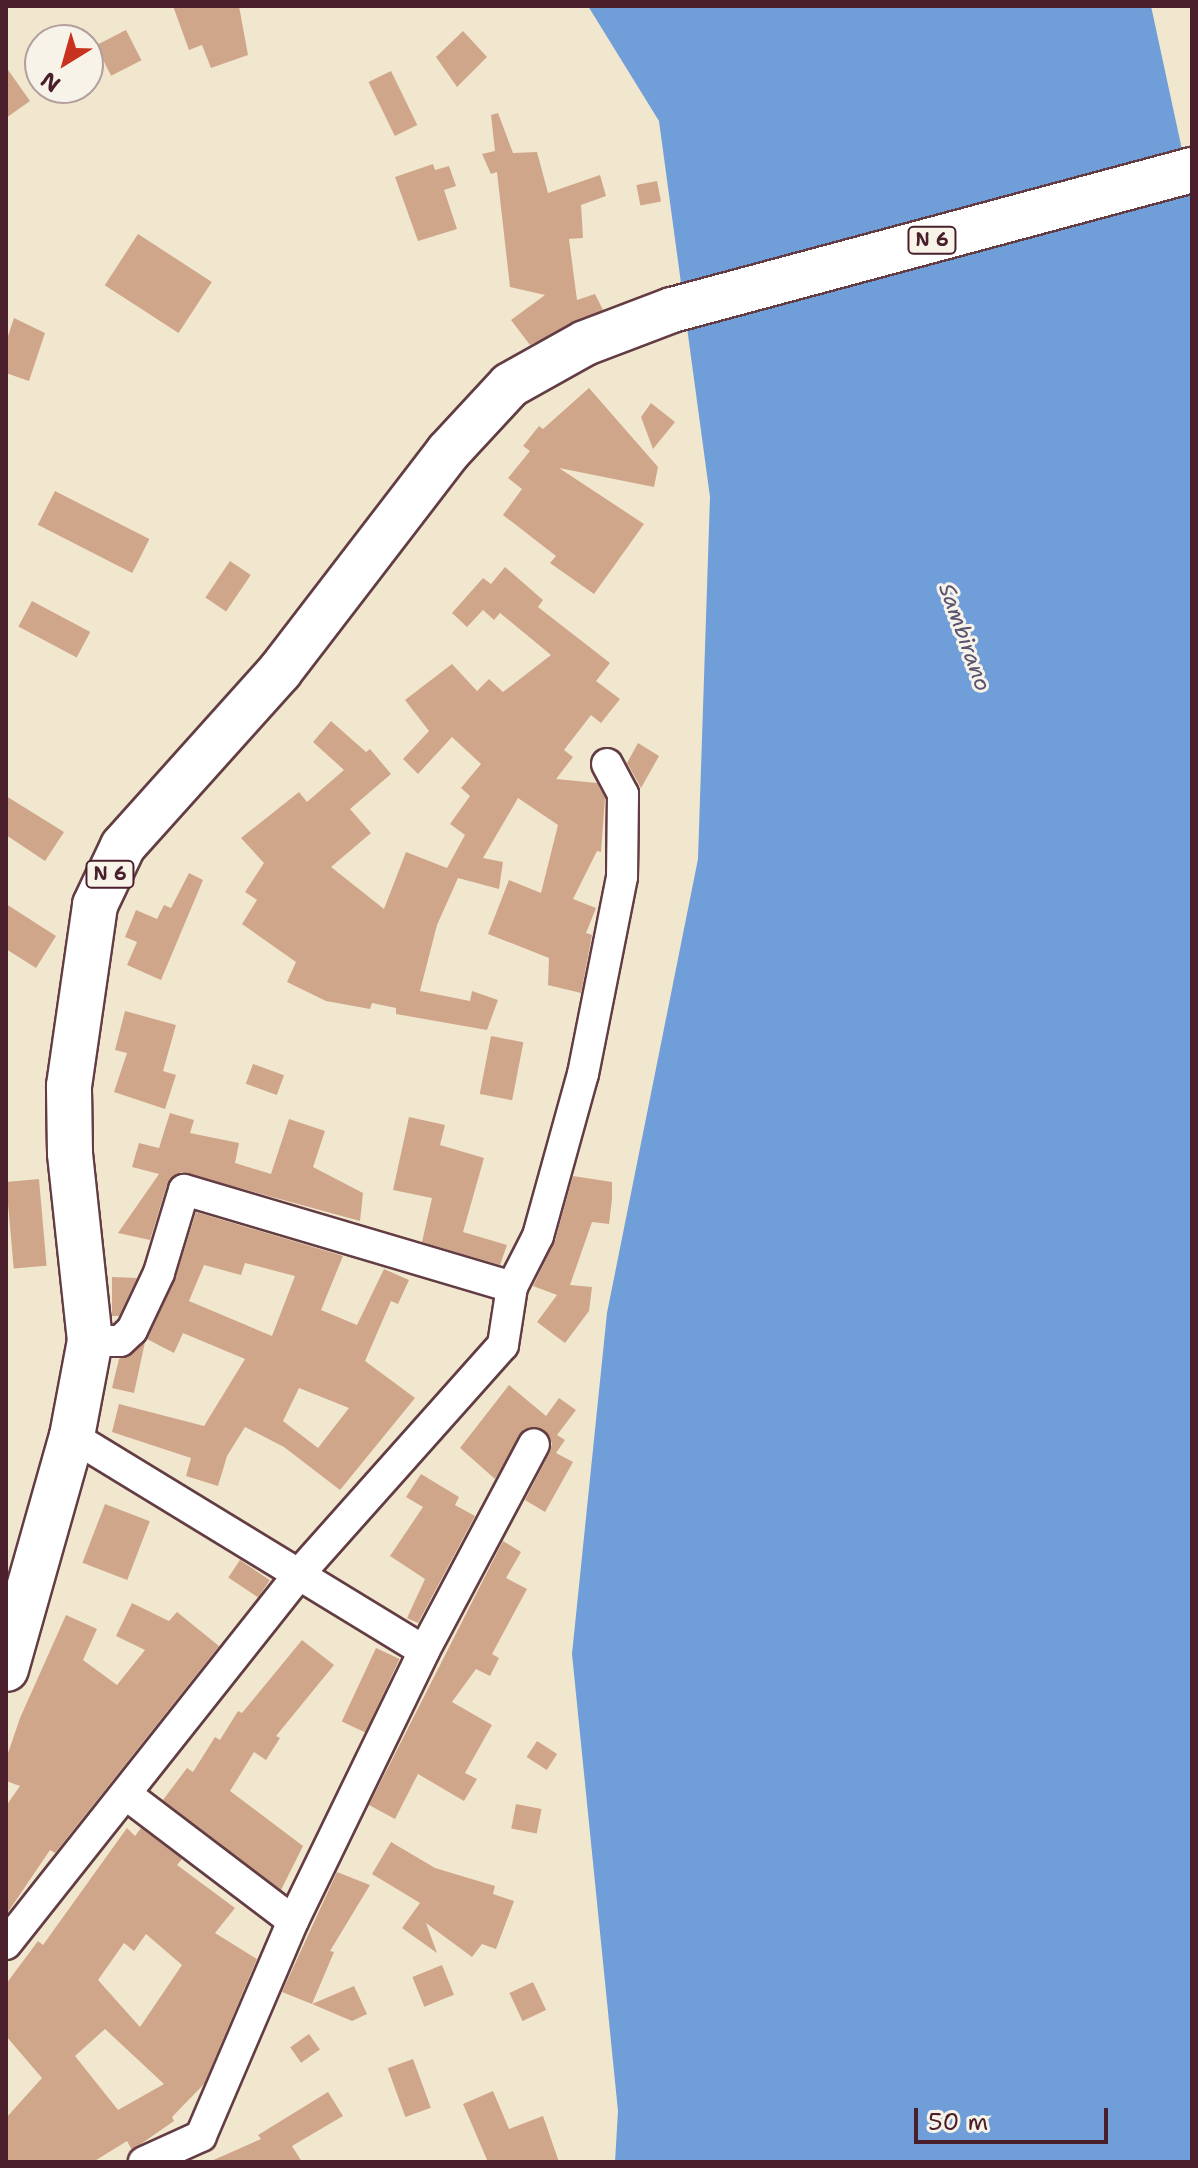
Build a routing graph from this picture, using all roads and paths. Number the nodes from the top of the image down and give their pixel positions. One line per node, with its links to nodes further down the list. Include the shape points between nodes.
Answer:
1 (1192, 170): 4 (main road, N 6, via 672,310 585,343 510,385 448,452 280,671 123,846 95,905 69,1086 70,1153)
2 (607, 764): 3 (street, via 623,794 622,877 583,1074 538,1236)
3 (512, 1287): 4 (street, via 184,1190 159,1273 132,1330 120,1341); 7 (street, via 503,1345)
4 (90, 1341): 5 (main road, N 6)
5 (72, 1436): 7 (street); 9 (main road, N 6)
6 (534, 1444): 8 (street)
7 (298, 1575): 8 (street); 10 (street)
8 (424, 1651): 11 (street)
9 (6, 1669)
10 (127, 1795): 11 (street); 12 (street)
11 (293, 1921): 13 (street, via 201,2136)
12 (6, 1944)
13 (144, 2162)

